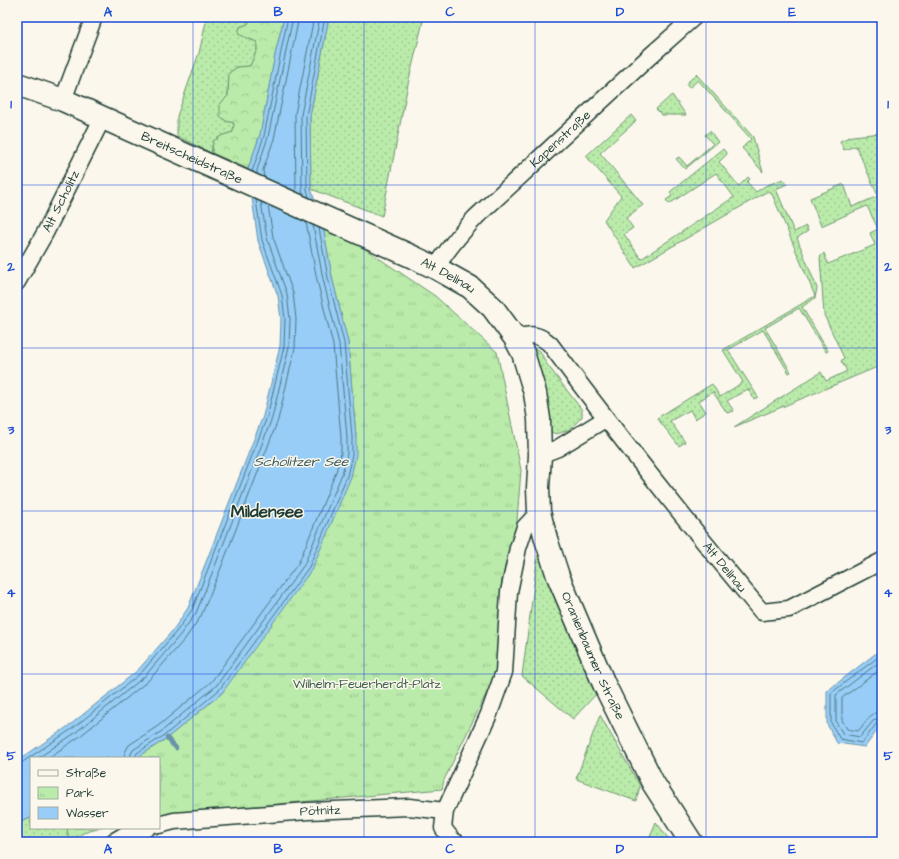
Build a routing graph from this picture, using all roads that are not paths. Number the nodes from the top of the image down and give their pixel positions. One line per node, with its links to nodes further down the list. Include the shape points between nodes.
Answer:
1 (94, 17): 4 (street)
2 (694, 17): 7 (street, Kapenstraße, via 476,217)
3 (17, 84): 4 (street, Breitscheidstraße)
4 (63, 100): 5 (street, Breitscheidstraße)
5 (102, 119): 6 (street, Breitscheidstraße); 8 (street, Alt Scholitz, via 45,233)
6 (365, 236): 7 (street, Alt Dellnau)
7 (436, 268): 9 (street, Alt Dellnau, via 470,287 493,308)
8 (17, 282)
9 (515, 338): 10 (street, Alt Dellnau, via 541,336 550,344); 11 (street, Alt Dellnau, via 534,393 539,419)
10 (605, 418): 11 (street, via 558,448); 13 (street, Alt Dellnau, via 762,612 789,609)
11 (540, 455): 12 (street, Oranienbaumer Straße)
12 (539, 512): 14 (street, via 525,527 518,548 509,592 504,672 489,714); 19 (street, Oranienbaumer Straße, via 558,576 604,684 653,783)
13 (882, 561)
14 (445, 811): 15 (street, Pötnitz, via 409,807 308,811 174,821); 18 (street, via 443,828)
15 (160, 825)
16 (143, 829): 17 (street, via 128,833)
17 (114, 842)
18 (456, 842)
19 (691, 842)

